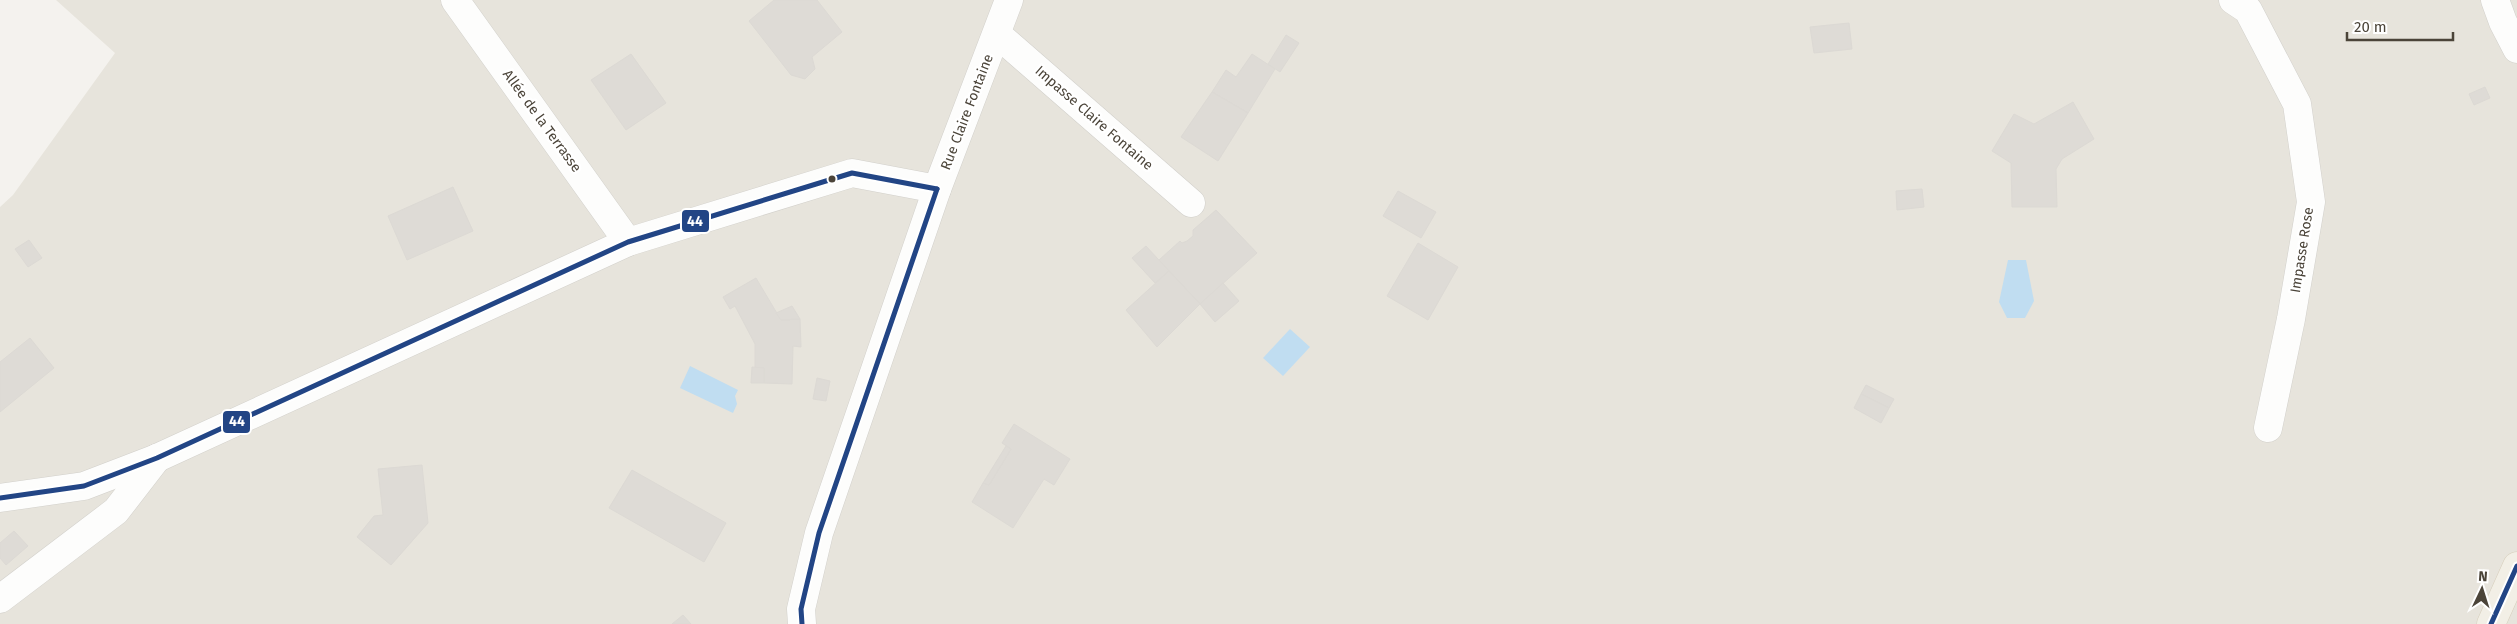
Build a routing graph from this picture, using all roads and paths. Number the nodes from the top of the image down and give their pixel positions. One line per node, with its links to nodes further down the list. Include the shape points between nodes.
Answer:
1 (455, 0): 9 (street, Allée de la Terrasse)
2 (1009, 0): 5 (street, Rue Claire Fontaine)
3 (2233, 0): 10 (street, Impasse Rose, via 2248,10 2297,104 2311,202)
4 (2495, 0): 6 (street)
5 (997, 34): 7 (street, Rue Claire Fontaine); 8 (street, Impasse Claire Fontaine)
6 (2517, 49)
7 (937, 190): 9 (street, via 852,173); 15 (street, Rue Claire Fontaine, via 819,533 801,609)
8 (1190, 203)
9 (628, 242): 11 (street)
10 (2268, 428)
11 (157, 458): 12 (street, via 84,486); 14 (street, via 116,511)
12 (0, 498)
13 (2517, 566): 16 (main road)
14 (0, 599)
15 (802, 624)
16 (2491, 624)

